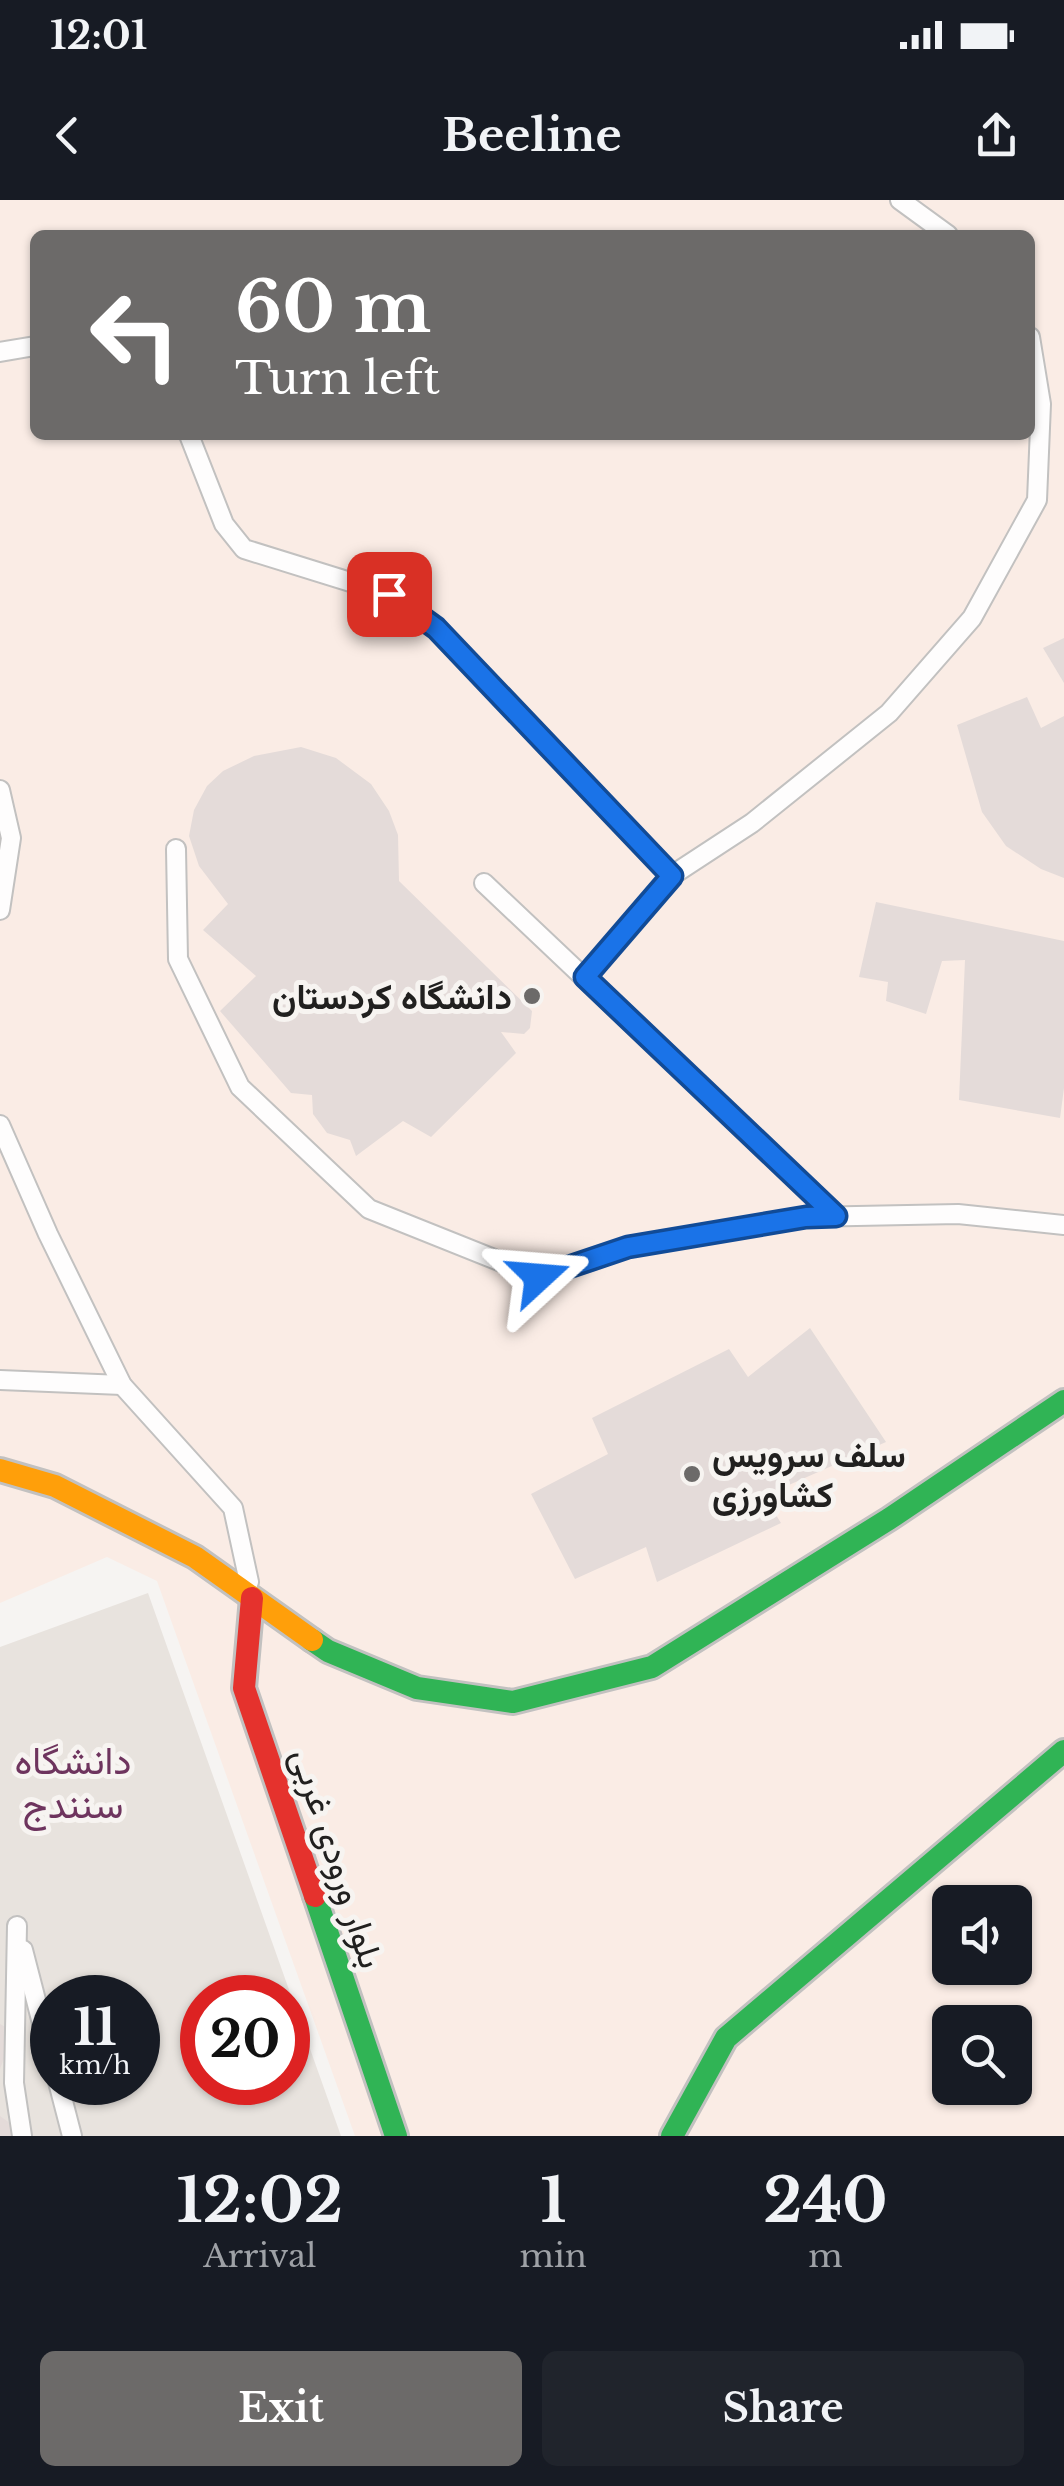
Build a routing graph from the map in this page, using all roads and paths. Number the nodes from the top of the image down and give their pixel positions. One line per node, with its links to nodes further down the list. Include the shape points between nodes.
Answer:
1 (900, 200): 2 (lane)
2 (941, 230)
3 (30, 347): 4 (lane)
4 (0, 352)
5 (1035, 370): 9 (lane, via 1037,500 972,618 889,713 752,823)
6 (190, 440): 9 (lane, via 224,524 244,549 389,594 436,628)
7 (0, 790): 11 (lane, via 11,838)
8 (176, 849): 14 (lane, via 178,959 240,1087 368,1209 539,1277 628,1247)
9 (672, 876): 12 (lane)
10 (484, 882): 12 (lane)
11 (0, 910)
12 (585, 977): 14 (lane)
13 (0, 1125): 17 (lane)
14 (836, 1216): 15 (lane, via 958,1214)
15 (1064, 1225)
16 (0, 1380): 17 (lane)
17 (122, 1385): 20 (lane, via 233,1508)
18 (1064, 1401): 20 (street, via 652,1667 513,1702 418,1688 328,1651)
19 (0, 1470): 20 (street, via 55,1486 177,1548)
20 (252, 1598): 27 (street, بلوار ورودی غربی, via 244,1688)
21 (1064, 1751): 28 (street, via 726,2038)
22 (8, 1922): 23 (lane); 25 (lane)
23 (30, 1992)
24 (64, 2105): 26 (lane)
25 (22, 2136)
26 (72, 2136)
27 (396, 2136)
28 (672, 2136)

